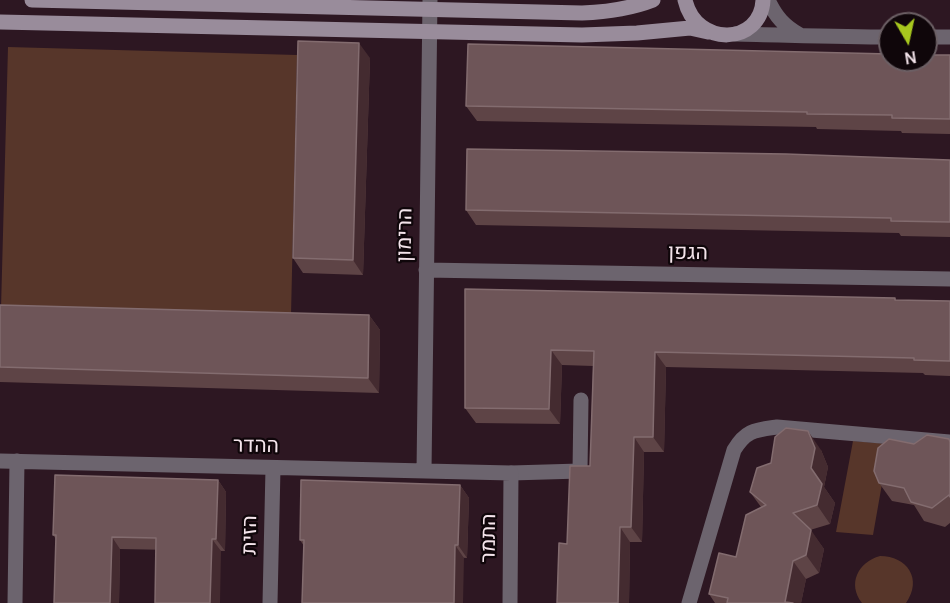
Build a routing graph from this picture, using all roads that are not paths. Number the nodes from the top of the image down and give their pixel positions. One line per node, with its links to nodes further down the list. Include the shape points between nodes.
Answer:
1 (32, 0): 6 (street)
2 (653, 0): 6 (street, via 607,12)
3 (685, 0): 9 (street, via 697,24)
4 (763, 0): 10 (street, via 757,19)
5 (768, 0): 11 (street, via 776,18)
6 (430, 5): 8 (street, הרימון)
7 (0, 22): 8 (street)
8 (429, 32): 9 (street, via 582,35 690,28); 13 (street, הרימון)
9 (708, 32): 10 (street)
10 (735, 34): 11 (street)
11 (800, 35): 12 (street)
12 (878, 37)
13 (426, 270): 14 (street, הגפן); 20 (street, הרימון)
14 (950, 279)
15 (581, 400): 21 (street, ההדר, via 580,471)
16 (950, 442): 25 (street, via 777,427 742,437 734,450)
17 (0, 461): 18 (street, ההדר)
18 (18, 461): 19 (street, ההדר); 22 (street)
19 (273, 468): 20 (street, ההדר); 23 (street, הזית)
20 (424, 471): 21 (street, ההדר)
21 (511, 473): 24 (street, התמר)
22 (15, 603)
23 (270, 603)
24 (510, 603)
25 (689, 603)

